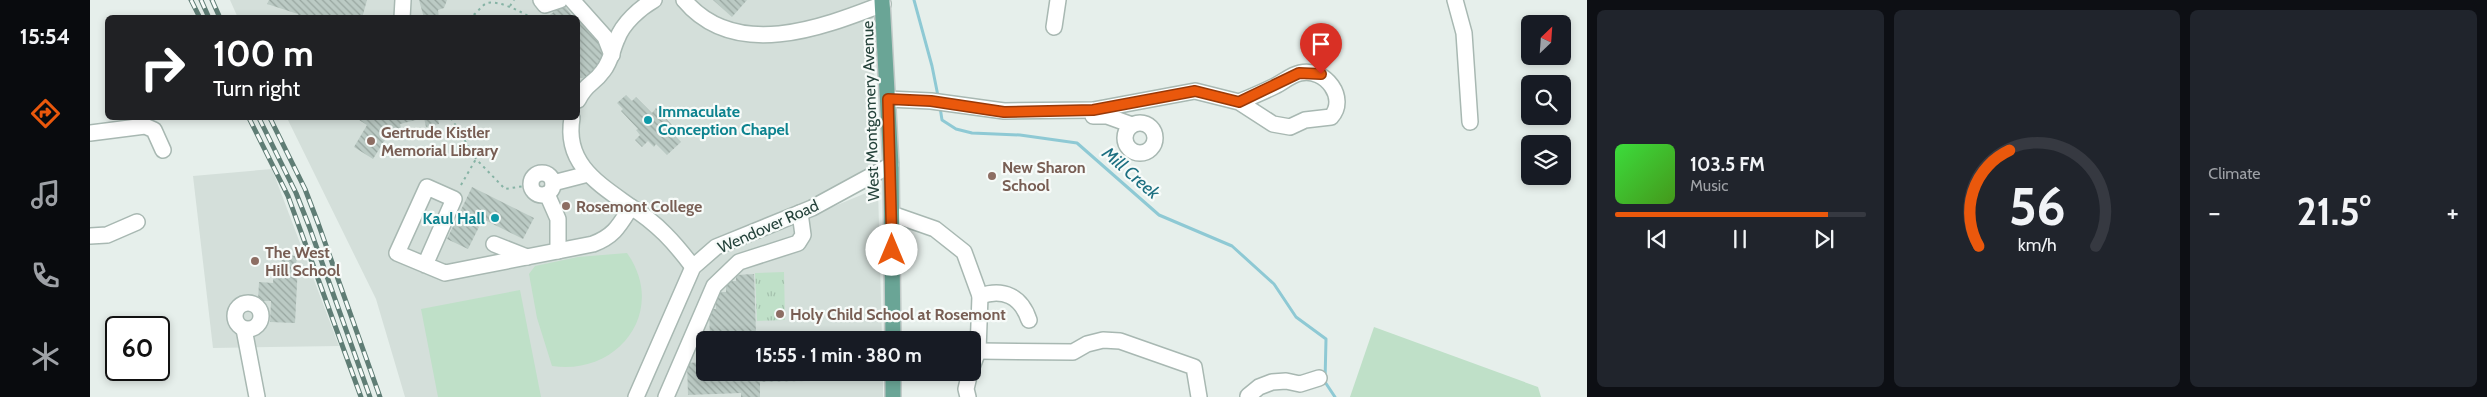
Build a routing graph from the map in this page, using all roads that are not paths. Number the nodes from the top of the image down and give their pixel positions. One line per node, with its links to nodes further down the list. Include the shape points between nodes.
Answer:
1 (403, 0): 10 (street)
2 (541, 0): 3 (street, via 545,5)
3 (560, 0)
4 (572, 0): 12 (street, via 605,37)
5 (684, 0): 9 (street, via 692,10 716,26 743,34 795,32 840,21)
6 (1058, 0): 11 (street)
7 (1455, 0): 17 (street, via 1464,33)
8 (651, 1): 12 (street, via 640,8 617,38)
9 (883, 2): 15 (main road, West Montgomery Avenue)
10 (402, 15)
11 (1054, 27)
12 (612, 55): 13 (street, via 603,72 584,87)
13 (580, 96)
14 (1239, 102): 14 (street, via 1273,124 1290,127 1306,120 1331,117 1336,106 1329,80 1311,72 1299,73); 15 (street, via 1195,91 1093,110 1004,112 931,101)
15 (888, 103): 18 (street, via 912,108 946,105 1000,119 1107,116); 21 (main road, West Montgomery Avenue)
16 (572, 120): 22 (street, via 573,147)
17 (1470, 122)
18 (1132, 125)
19 (90, 133): 20 (street, via 145,126 154,130)
20 (163, 150)
21 (892, 165): 26 (street, Wendover Road); 27 (main road, West Montgomery Avenue)
22 (588, 174): 24 (street); 25 (street, via 594,182)
23 (531, 184): 24 (street, via 539,194)
24 (550, 188): 31 (street, via 558,219)
25 (631, 207): 31 (street, via 607,239); 34 (street, via 650,219)
26 (800, 213): 34 (street, Wendover Road, via 716,247); 47 (street, via 803,235 798,243 739,262 714,286)
27 (892, 214): 35 (street, via 935,229 964,252); 38 (main road, West Montgomery Avenue)
28 (137, 222): 29 (street, via 107,235)
29 (90, 236)
30 (494, 244): 32 (street)
31 (558, 251): 32 (street)
32 (527, 257): 33 (street, via 445,274)
33 (425, 265): 33 (street, via 398,253 427,186 454,199)
34 (694, 267): 46 (street, Wendover Road)
35 (980, 296): 36 (street, via 1000,292 1011,295 1026,310); 39 (street)
36 (1029, 320)
37 (244, 329): 45 (street)
38 (893, 331)
39 (979, 331)
40 (981, 351): 44 (street, via 1073,352 1103,340 1120,341 1194,367)
41 (1319, 378): 51 (street, via 1300,384 1272,382)
42 (893, 381): 48 (main road)
43 (968, 381): 49 (street)
44 (1198, 391): 50 (street)
45 (257, 397)
46 (636, 397)
47 (666, 397)
48 (893, 397)
49 (968, 397)
50 (1207, 397)
51 (1247, 397)

